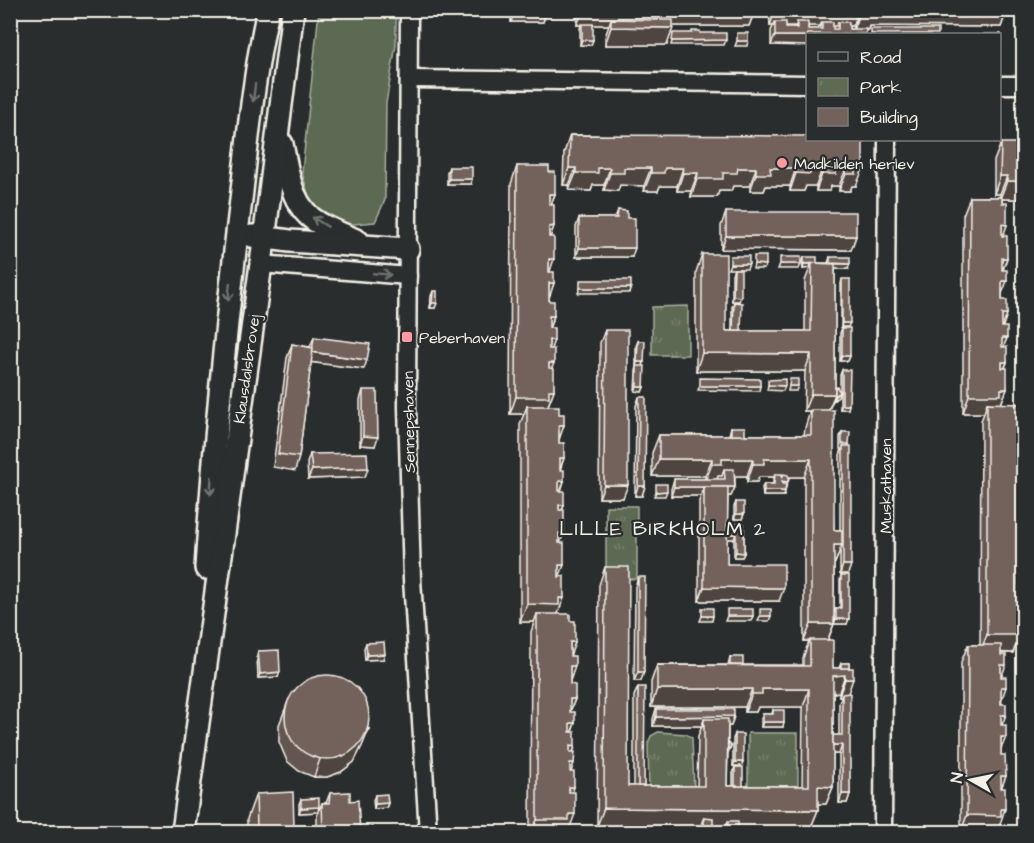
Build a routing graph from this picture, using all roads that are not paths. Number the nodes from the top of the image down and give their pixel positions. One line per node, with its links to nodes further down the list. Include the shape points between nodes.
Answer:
1 (268, 10): 10 (street, Klausdalsbrovej, one-way to 10)
2 (293, 10): 8 (street, Klausdalsbrovej)
3 (409, 10): 4 (street, Sennepshaven)
4 (409, 79): 5 (street); 13 (street, Sennepshaven)
5 (806, 84)
6 (1001, 85): 7 (street)
7 (1023, 85)
8 (278, 128): 11 (street, Klausdalsbrovej); 12 (street, one-way to 8, via 316,222 299,204)
9 (887, 141): 19 (street, Muskathaven)
10 (236, 234): 11 (street); 14 (street); 16 (street, Klausdalsbrovej, one-way to 16, via 213,449)
11 (264, 237): 12 (street); 14 (street, Klausdalsbrovej)
12 (372, 247): 13 (street)
13 (408, 249): 15 (street, Sennepshaven)
14 (261, 264): 15 (street, one-way to 15); 16 (street, Klausdalsbrovej)
15 (408, 276): 18 (street, Sennepshaven, via 412,567)
16 (197, 728): 17 (street, Klausdalsbrovej)
17 (183, 832)
18 (428, 832)
19 (883, 832)

